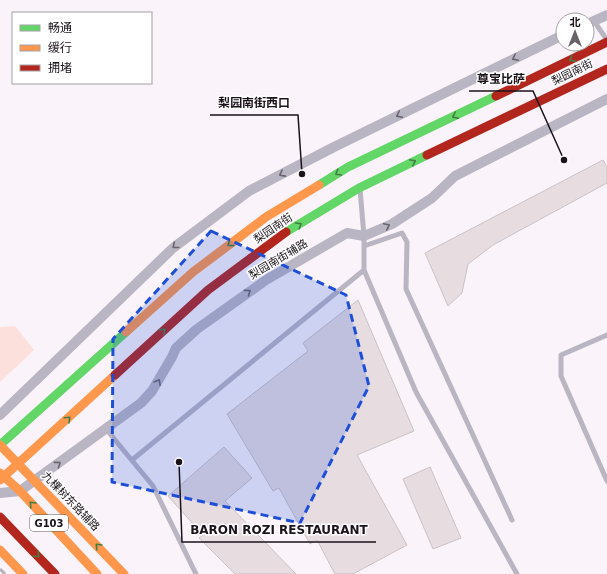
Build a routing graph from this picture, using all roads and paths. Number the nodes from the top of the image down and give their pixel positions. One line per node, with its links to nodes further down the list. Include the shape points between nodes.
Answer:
1 (607, 15): 2 (street)
2 (595, 20)
3 (595, 28): 5 (lane)
4 (555, 39): 12 (street, one-way to 12, via 249,191 173,248)
5 (607, 41): 14 (main road, 梨园南街, one-way to 14, via 348,167 266,217 193,272)
6 (607, 68): 8 (main road, 梨园南街, one-way to 6)
7 (607, 99): 9 (street, 梨园南街辅路, one-way to 7, via 432,198 455,176)
8 (360, 188): 9 (lane); 16 (main road, 梨园南街, one-way to 8, via 208,290 280,236)
9 (364, 241): 10 (lane); 13 (street, 梨园南街辅路, one-way to 9, via 141,403 152,391 176,348 197,329 266,280 347,233); 23 (lane, via 402,233 407,242 406,289)
10 (364, 270): 15 (lane); 30 (lane, via 416,392)
11 (607, 335): 19 (lane, via 561,355 561,376)
12 (0, 415)
13 (106, 429): 15 (lane); 18 (street, 梨园南街辅路, one-way to 13)
14 (0, 445): 16 (main road, 九棵树东路辅路)
15 (132, 460): 29 (lane, via 153,486)
16 (18, 464): 17 (main road, 梨园南街); 18 (main road, 九棵树东路辅路)
17 (1, 476): 20 (main road, G103)
18 (35, 480): 20 (street, 梨园南街辅路); 28 (main road, 九棵树东路辅路, one-way to 18)
19 (607, 481)
20 (20, 491): 21 (street); 27 (main road, G103, one-way to 20)
21 (0, 493)
22 (0, 517): 26 (main road, G103, one-way to 26)
23 (512, 520)
24 (0, 550): 25 (main road)
25 (23, 574)
26 (55, 574)
27 (97, 574)
28 (124, 574)
29 (196, 574)
30 (517, 574)

